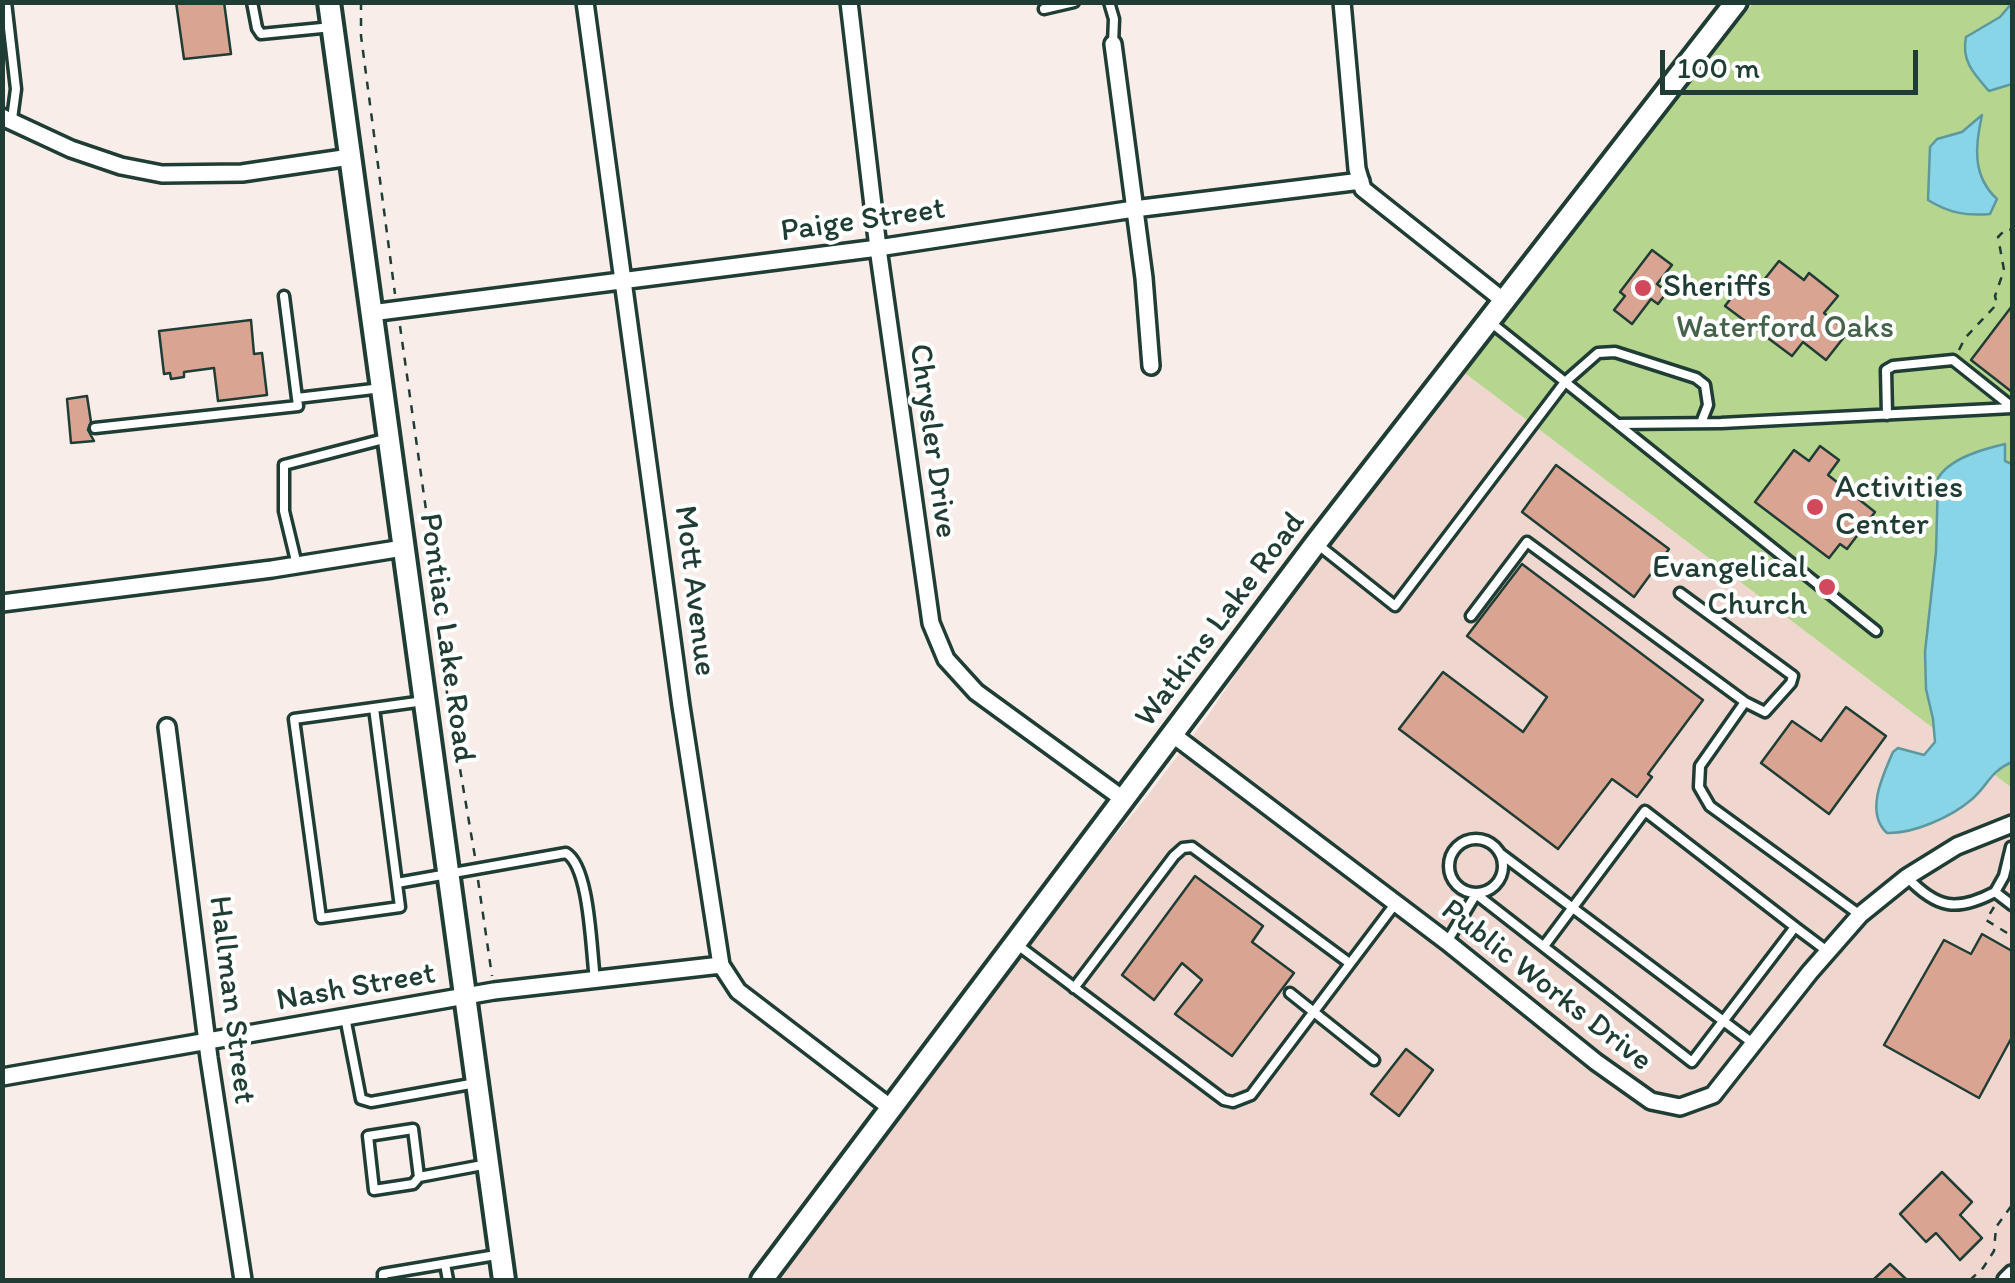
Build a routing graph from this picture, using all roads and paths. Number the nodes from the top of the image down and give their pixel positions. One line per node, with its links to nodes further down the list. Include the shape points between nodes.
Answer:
1 (6, 2): 14 (lane, via 16,90)
2 (252, 2): 12 (lane, via 261,34)
3 (330, 2): 12 (street, Pontiac Lake Road)
4 (361, 2): 22 (path)
5 (585, 2): 20 (street, Mott Avenue)
6 (850, 2): 19 (street, Chrysler Drive)
7 (1074, 2): 11 (lane)
8 (1109, 2): 13 (lane)
9 (1342, 2): 16 (street)
10 (1736, 2): 23 (street, Watkins Lake Road)
11 (1044, 9)
12 (332, 26): 15 (street, Pontiac Lake Road)
13 (1112, 44): 17 (street)
14 (7, 118): 15 (street, via 71,149 162,174 242,173)
15 (350, 157): 24 (street, Pontiac Lake Road)
16 (1361, 182): 17 (street, Paige Street); 23 (street)
17 (1134, 209): 19 (street, Paige Street); 28 (street)
18 (2012, 230): 27 (path, via 1998,237 2004,270 1998,304)
19 (878, 248): 20 (street, Paige Street); 50 (street, Chrysler Drive, via 925,587 946,659 976,692)
20 (624, 281): 24 (street, Paige Street); 70 (street, Mott Avenue)
21 (284, 296): 31 (lane)
22 (396, 297)
23 (1504, 300): 26 (street, Watkins Lake Road)
24 (371, 312): 30 (street, Pontiac Lake Road)
25 (399, 320): 54 (path)
26 (1488, 321): 29 (lane); 38 (street, Watkins Lake Road)
27 (1953, 360): 32 (lane); 33 (lane, via 1886,370)
28 (1151, 366)
29 (1565, 382): 34 (lane, via 1598,353 1615,352 1696,378 1705,386 1708,406); 35 (lane); 38 (lane, via 1395,606)
30 (382, 388): 31 (lane); 37 (street, Pontiac Lake Road)
31 (297, 398): 36 (lane, via 298,406)
32 (2012, 408): 33 (lane)
33 (1887, 414): 34 (lane)
34 (1702, 423): 35 (lane)
35 (1618, 424): 44 (lane)
36 (95, 428)
37 (388, 438): 39 (street, Pontiac Lake Road); 40 (lane, via 284,465 284,511)
38 (1316, 543): 49 (street, Watkins Lake Road)
39 (403, 548): 40 (street); 45 (street, Pontiac Lake Road)
40 (297, 565): 42 (street)
41 (1680, 593): 46 (lane, via 1790,671 1791,683 1766,712)
42 (2, 603)
43 (1472, 616): 46 (lane, via 1527,542)
44 (1876, 631)
45 (424, 702): 47 (lane); 55 (street, Pontiac Lake Road)
46 (1745, 702): 63 (lane, via 1700,766 1699,787 1710,806)
47 (374, 708): 57 (lane); 57 (lane, via 294,719 321,918 400,907)
48 (167, 727): 79 (street, Hallman Street)
49 (1172, 734): 50 (street, Watkins Lake Road); 60 (street, Public Works Drive)
50 (1123, 799): 66 (street, Watkins Lake Road)
51 (2004, 827): 52 (lane); 56 (street, Public Works Drive, via 1956,846)
52 (2012, 848): 58 (lane)
53 (1501, 854): 59 (lane, via 1499,880); 59 (lane, via 1471,839 1451,856 1450,873 1460,888); 62 (lane)
54 (476, 868): 55 (lane); 71 (lane, via 573,856 582,876); 72 (path)
55 (448, 876): 57 (lane); 75 (street, Pontiac Lake Road)
56 (1907, 877): 58 (lane, via 1935,901 1954,906); 63 (street, Public Works Drive)
57 (397, 883)
58 (1995, 892): 61 (lane)
59 (1476, 894): 65 (lane); 67 (lane)
60 (1395, 904): 65 (street, Public Works Drive); 69 (lane)
61 (2012, 905)
62 (1571, 909): 64 (lane, via 1645,812); 67 (lane); 78 (lane)
63 (1860, 915): 68 (street, Public Works Drive)
64 (1795, 927): 68 (lane); 78 (lane)
65 (1447, 942): 80 (street, Public Works Drive, via 1651,1101 1680,1107 1713,1094)
66 (1015, 943): 73 (lane); 84 (street, Watkins Lake Road)
67 (1544, 946): 78 (lane, via 1692,1062)
68 (1828, 952): 80 (street, Public Works Drive)
69 (1348, 962): 73 (lane, via 1192,846 1174,856); 76 (lane)
70 (721, 965): 71 (street, Nash Street); 84 (street, via 735,988)
71 (595, 979): 75 (street, Nash Street)
72 (492, 982)
73 (1074, 988): 76 (lane, via 1233,1102 1251,1095)
74 (1290, 993): 76 (lane)
75 (465, 996): 77 (street, Nash Street); 83 (street, Pontiac Lake Road)
76 (1312, 1011): 81 (lane)
77 (345, 1018): 79 (street, Nash Street); 83 (lane, via 361,1098 371,1102)
78 (1723, 1020): 80 (lane)
79 (208, 1042): 82 (street, Nash Street); 91 (street, Hallman Street)
80 (1755, 1044)
81 (1374, 1060)
82 (2, 1077)
83 (476, 1083): 85 (street, Pontiac Lake Road)
84 (891, 1108): 95 (street, Watkins Lake Road)
85 (488, 1164): 86 (lane); 88 (street, Pontiac Lake Road)
86 (420, 1177): 86 (lane, via 374,1190 368,1136 413,1129)
87 (2012, 1205): 96 (path, via 1996,1227 1994,1251)
88 (501, 1254): 89 (lane); 94 (street, Pontiac Lake Road)
89 (445, 1264): 92 (lane, via 382,1274); 93 (lane)
90 (2012, 1274): 97 (street)
91 (242, 1280)
92 (384, 1280)
93 (448, 1280)
94 (504, 1280)
95 (762, 1280)
96 (1970, 1280)
97 (2006, 1280)

